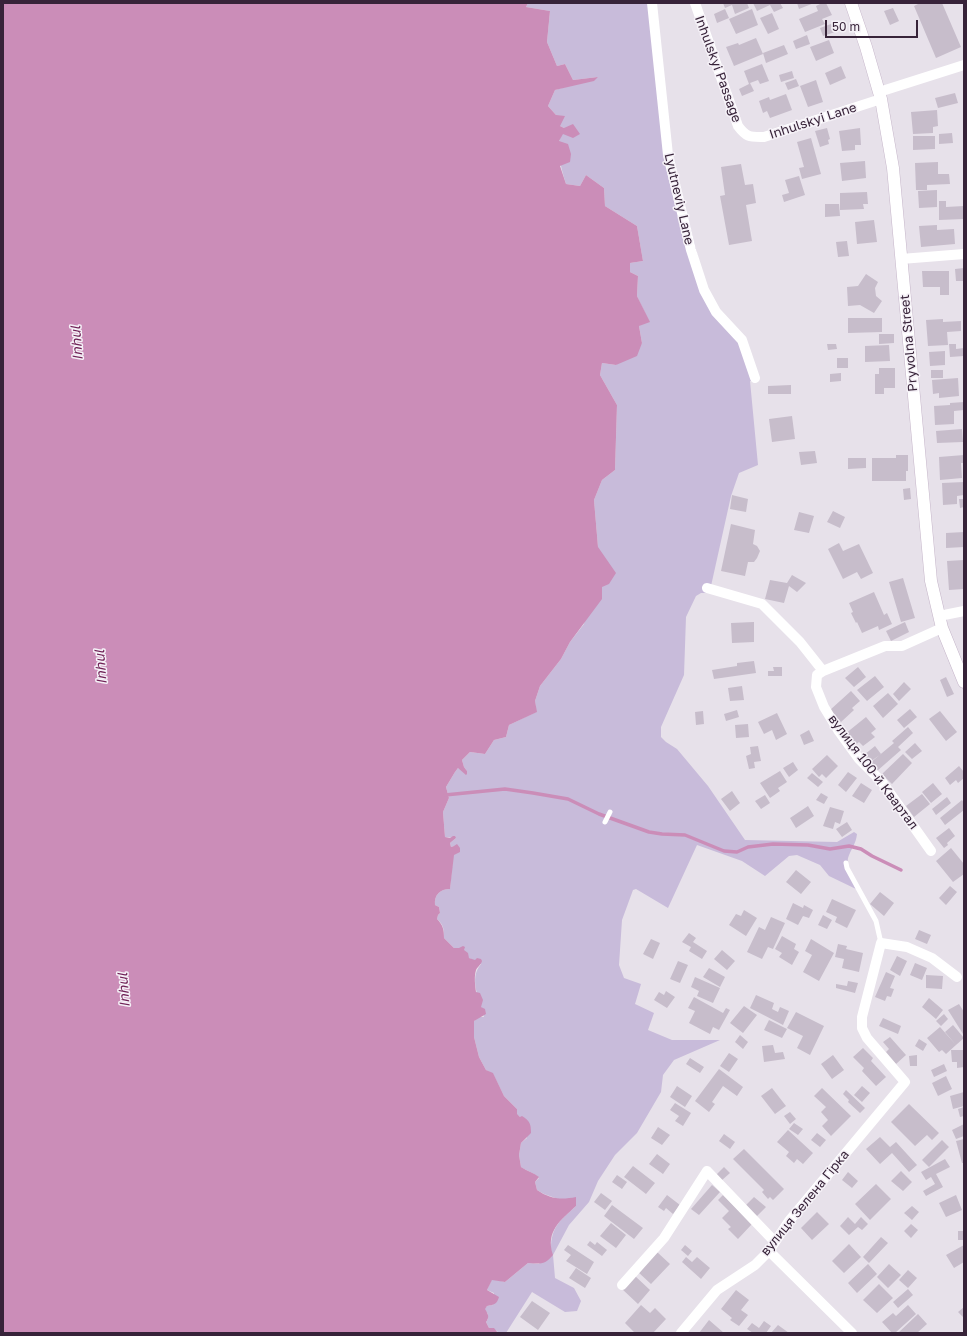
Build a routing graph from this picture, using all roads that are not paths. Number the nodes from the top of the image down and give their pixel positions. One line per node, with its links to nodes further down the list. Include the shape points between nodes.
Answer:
1 (652, 3): 9 (street, Lyutneviy Lane, via 668,155 691,250 704,290 716,312 742,340)
2 (695, 3): 6 (street, Inhulskyi Passage, via 738,126)
3 (851, 3): 5 (street, Pryvolna Street)
4 (964, 65): 5 (street, Inhulskyi Lane)
5 (880, 95): 6 (street, Inhulskyi Lane, via 764,137); 8 (street, Pryvolna Street, via 893,168)
6 (744, 134)
7 (964, 254): 8 (street)
8 (901, 259): 12 (street, Pryvolna Street, via 931,581)
9 (755, 378)
10 (707, 588): 14 (street, via 762,604 800,642)
11 (964, 611): 12 (street)
12 (939, 616): 13 (street, Pryvolna Street)
13 (942, 628): 14 (street, via 902,646 885,646); 15 (street, Pryvolna Street)
14 (823, 671): 18 (street, вулиця 100-й Квартал, via 816,676 816,687 824,707 838,730 859,758 882,782)
15 (964, 682)
16 (610, 812): 17 (lane)
17 (605, 822)
18 (931, 851)
19 (846, 863): 20 (lane, via 876,921)
20 (881, 943): 21 (street, via 908,947 932,958); 22 (street, вулиця Зелена Гірка, via 862,1017 862,1028 867,1038 905,1082 789,1221)
21 (957, 977)
22 (772, 1247): 23 (street, via 707,1171 664,1238); 24 (street, вулиця Зелена Гірка, via 755,1265 717,1290); 25 (street)
23 (622, 1285)
24 (681, 1333)
25 (852, 1333)

